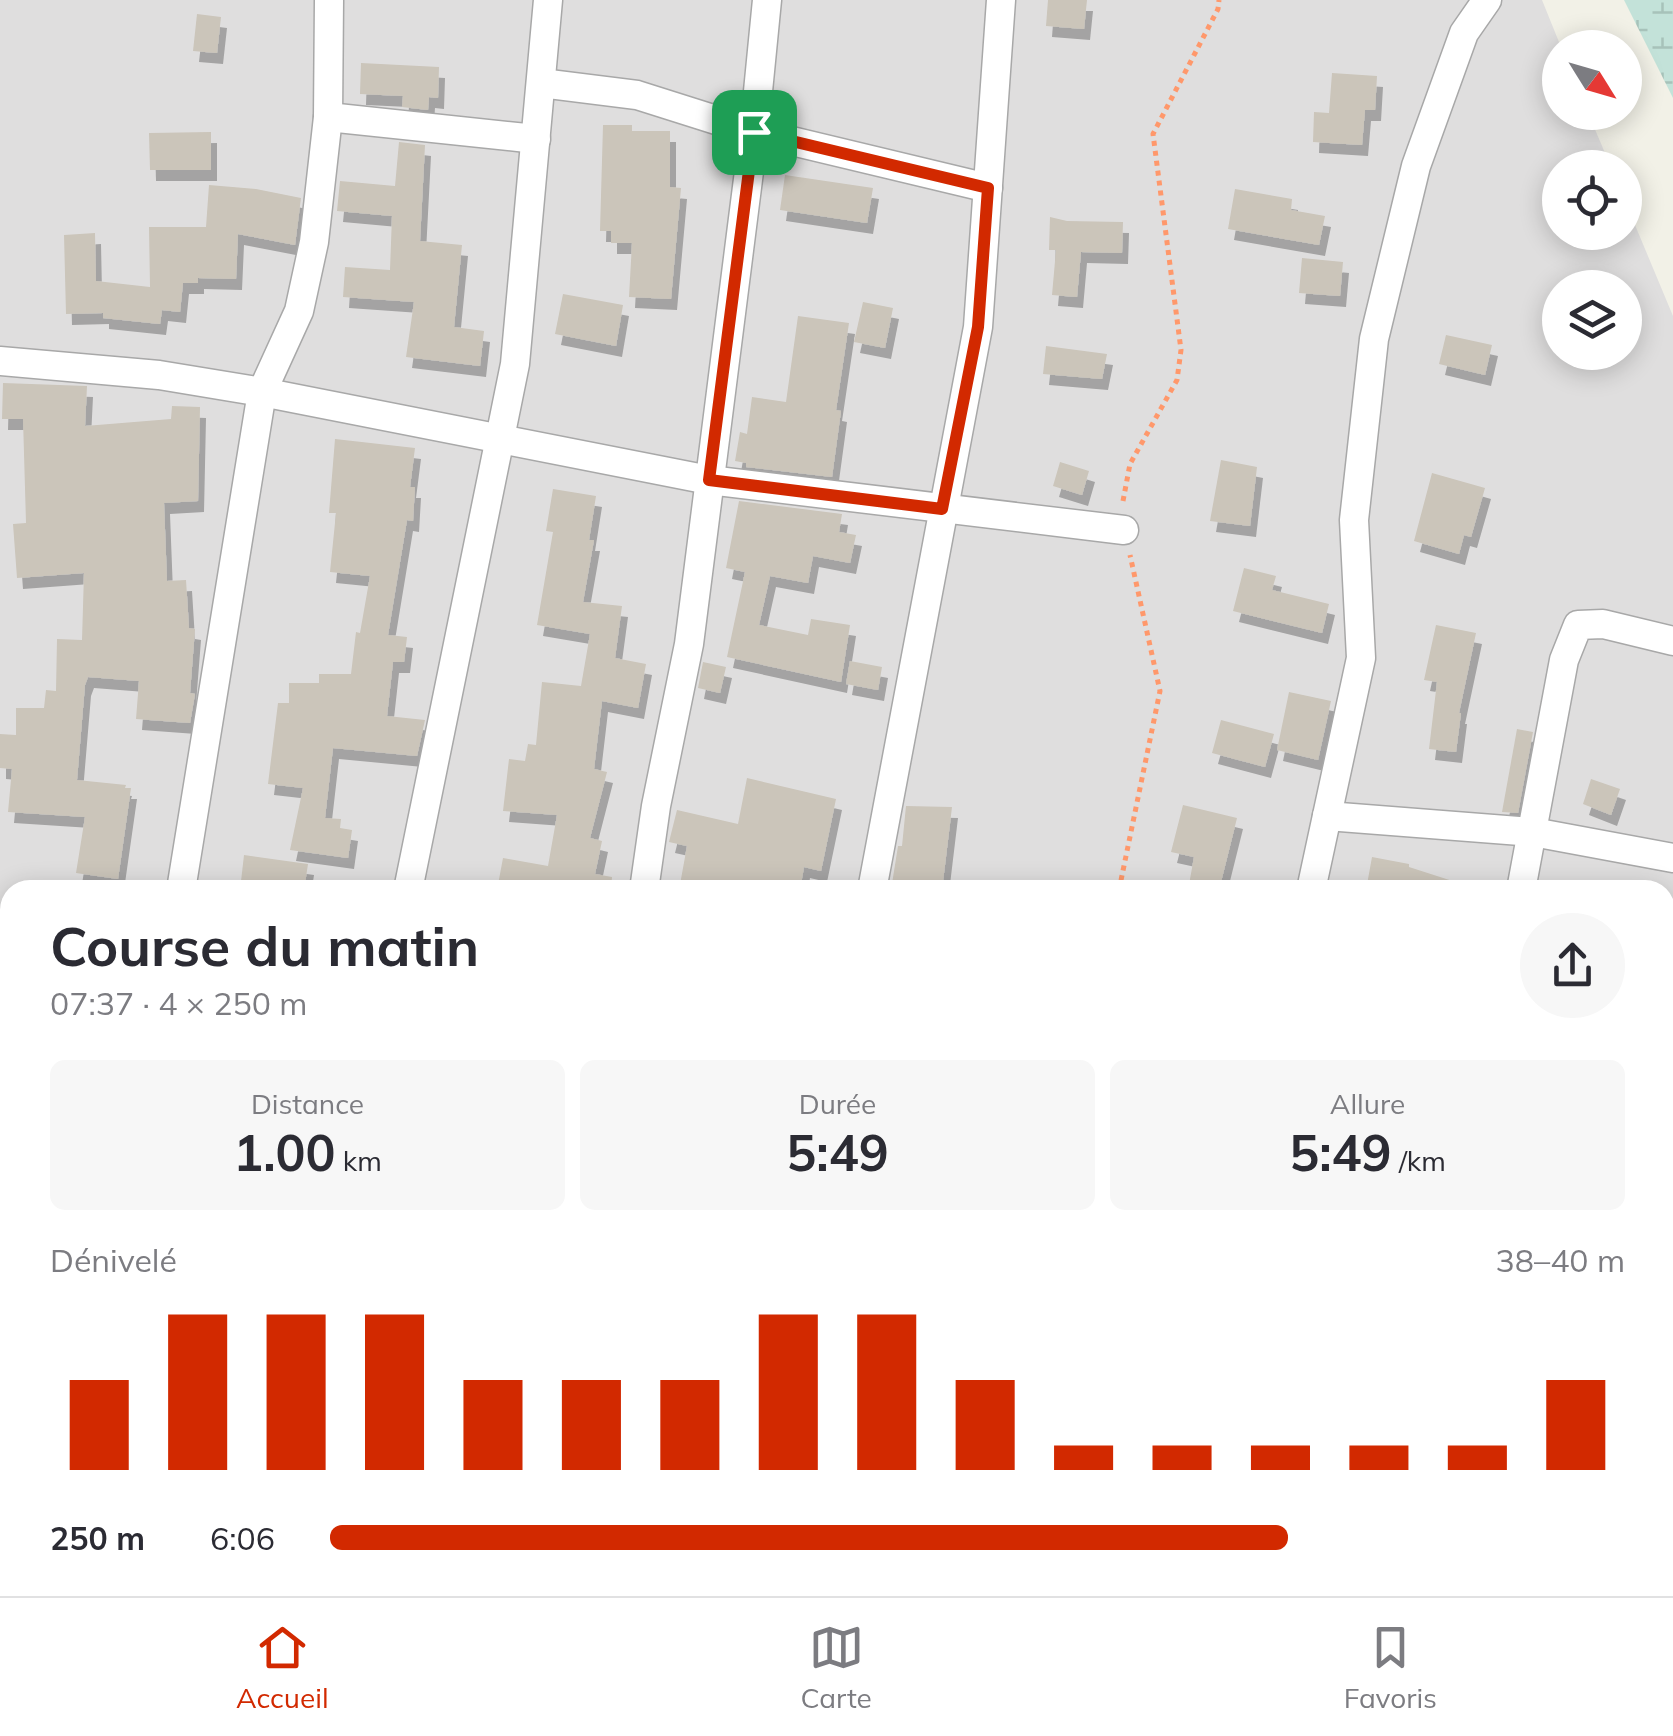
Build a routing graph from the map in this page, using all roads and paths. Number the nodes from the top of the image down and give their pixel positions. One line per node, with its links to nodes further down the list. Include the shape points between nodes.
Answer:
1 (328, 0): 8 (street)
2 (548, 0): 7 (street)
3 (767, 0): 9 (street)
4 (1001, 0): 11 (street)
5 (1219, 0): 17 (path, via 1153,134 1181,350 1178,380 1130,464 1120,513)
6 (1487, 0): 19 (street, via 1464,33 1416,166 1374,340 1354,520 1361,658)
7 (542, 83): 9 (street, via 637,95); 10 (street)
8 (328, 116): 10 (street); 13 (street, via 300,311)
9 (754, 132): 11 (street); 15 (street)
10 (536, 139): 14 (street, via 515,364)
11 (988, 188): 16 (street, via 978,327)
12 (0, 361): 13 (street)
13 (262, 392): 14 (street); 22 (street)
14 (500, 438): 15 (street); 23 (street)
15 (709, 480): 16 (street); 24 (street, via 689,644)
16 (942, 509): 17 (street); 25 (street)
17 (1124, 530): 26 (path, via 1160,691)
18 (1673, 641): 20 (street, via 1603,624 1578,626 1564,660)
19 (1326, 816): 20 (street); 27 (street)
20 (1534, 832): 21 (street); 28 (street)
21 (1673, 858)
22 (184, 880)
23 (410, 880)
24 (645, 880)
25 (874, 880)
26 (1121, 880)
27 (1313, 880)
28 (1523, 880)

